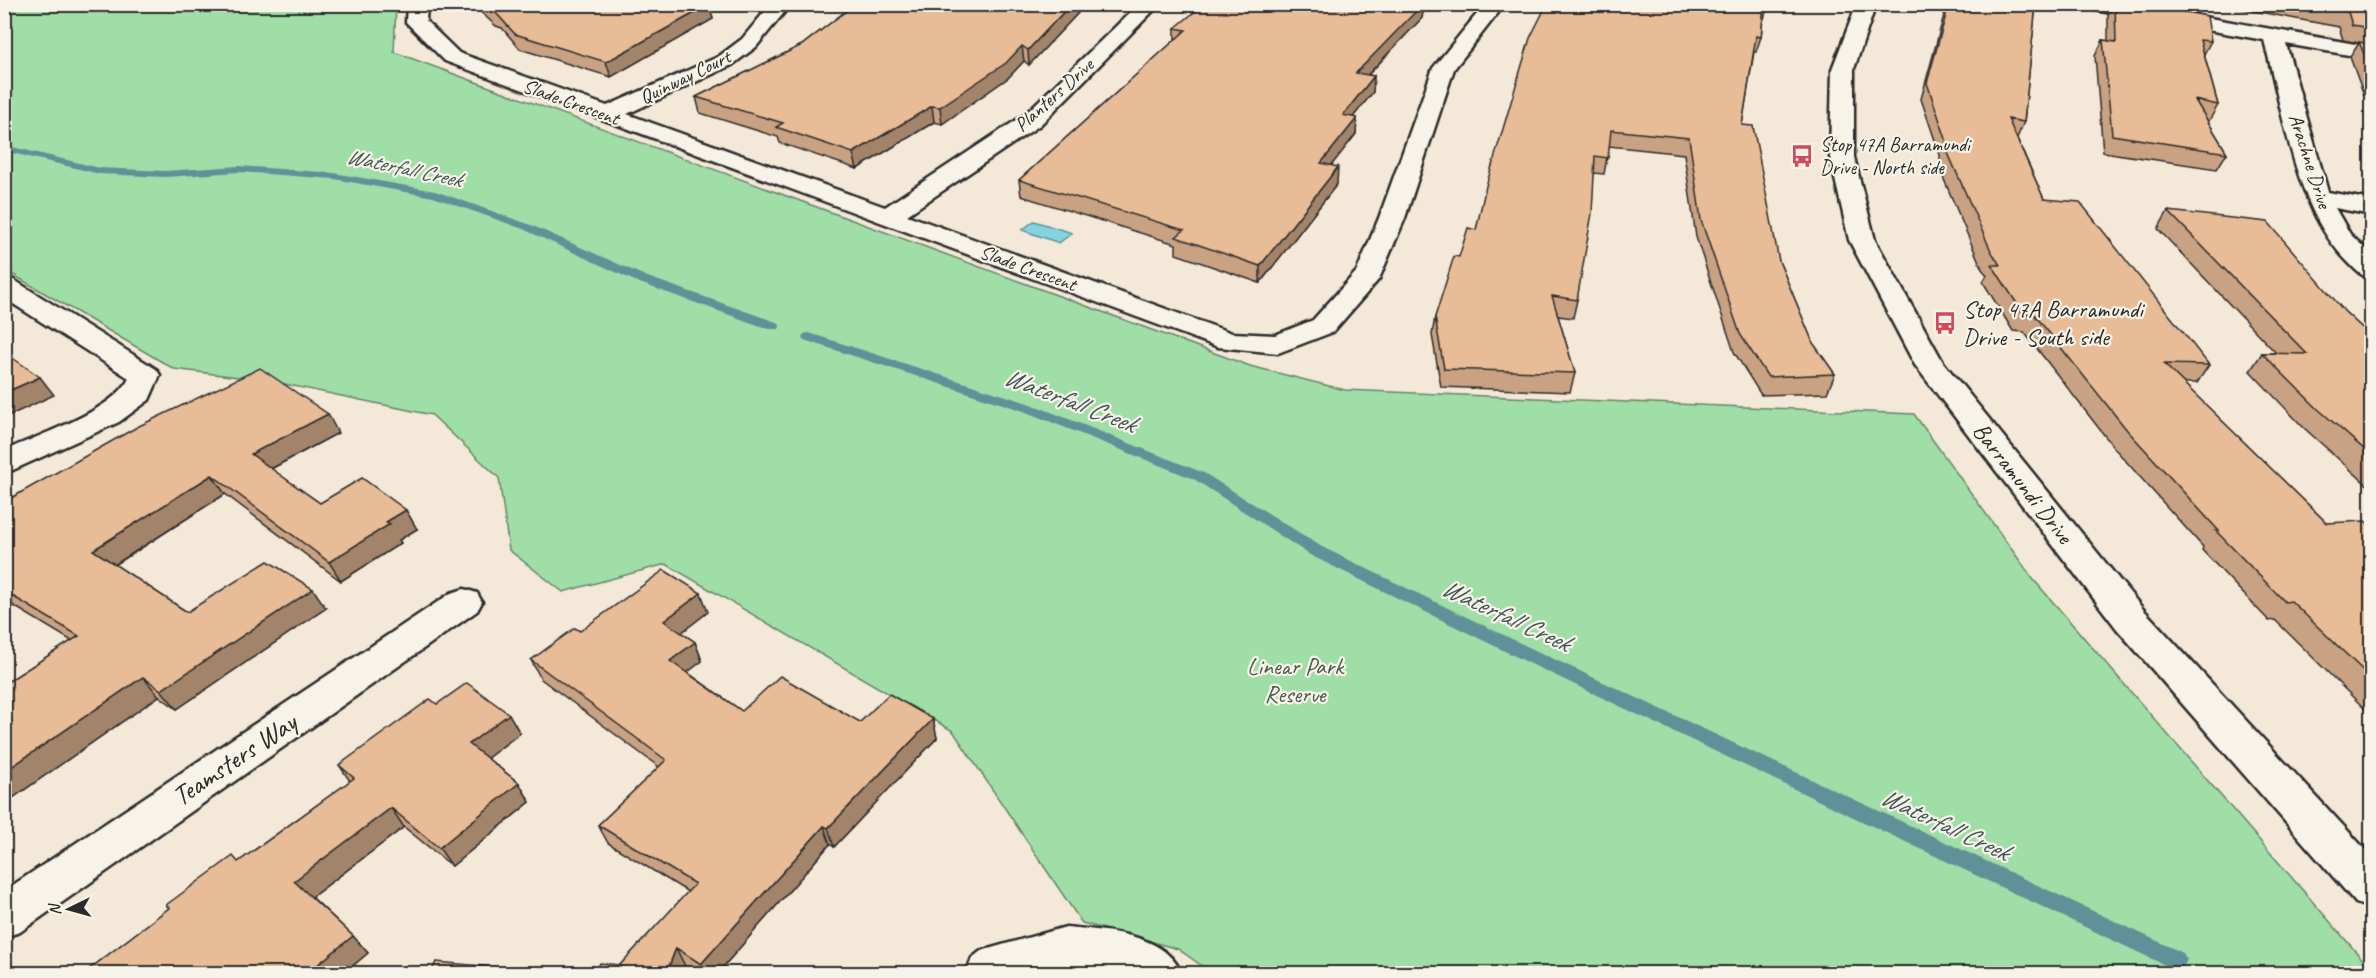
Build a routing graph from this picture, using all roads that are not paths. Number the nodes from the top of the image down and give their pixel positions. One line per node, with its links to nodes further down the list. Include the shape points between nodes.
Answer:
1 (417, 4): 9 (street, Slade Crescent, via 416,22 452,57)
2 (782, 4): 9 (street, Quinway Court, via 749,43 725,61)
3 (1150, 4): 12 (street, Planters Drive, via 1032,120)
4 (1496, 4): 12 (street, Slade Crescent, via 1444,68 1369,273 1323,326 1278,344 1228,342)
5 (1867, 4): 17 (street, Barramundi Drive, via 1843,69 1842,157 1862,240 1930,364 2130,619)
6 (2095, 4): 7 (street)
7 (2274, 38): 8 (street); 10 (street, Arachne Drive)
8 (2372, 53)
9 (606, 115): 12 (street, Slade Crescent)
10 (2317, 197): 11 (street); 13 (street, Arachne Drive, via 2339,238)
11 (2372, 208)
12 (889, 216)
13 (2372, 271)
14 (4, 286): 15 (street, via 145,375 138,393 108,415)
15 (4, 464)
16 (464, 602): 18 (street, Teamsters Way)
17 (2372, 889)
18 (4, 917)
19 (989, 974): 20 (street, via 997,967 1066,948 1128,956)
20 (1159, 974)

